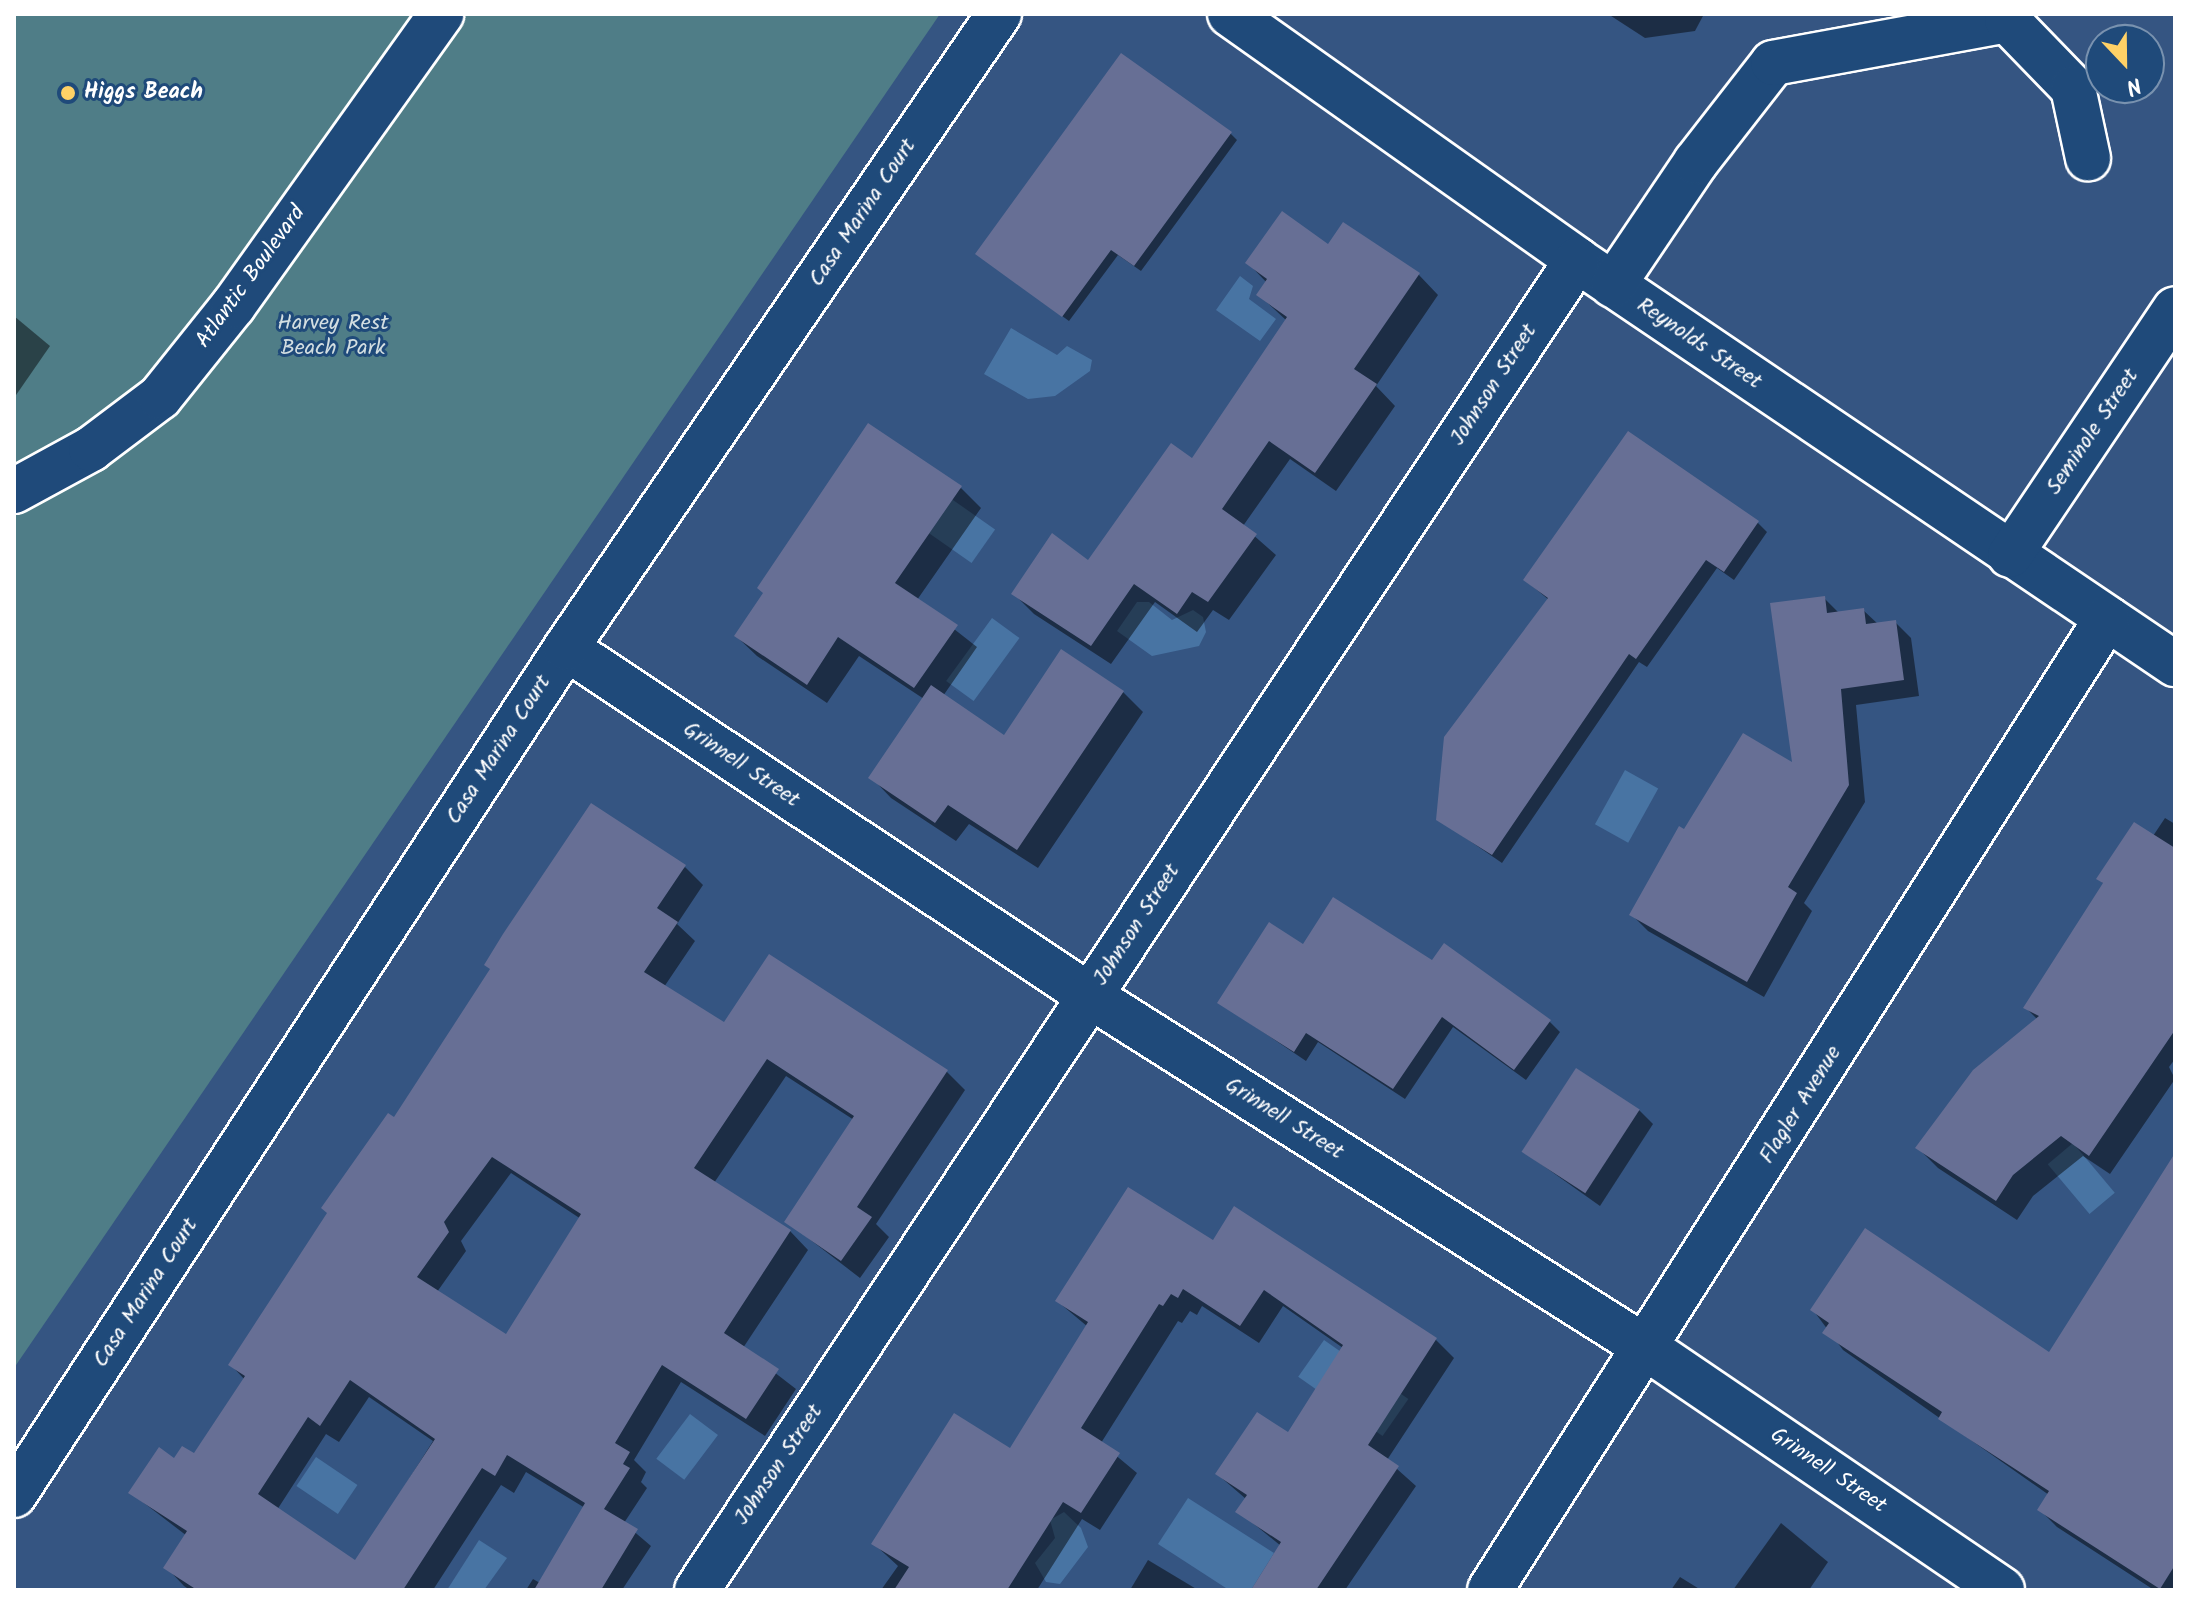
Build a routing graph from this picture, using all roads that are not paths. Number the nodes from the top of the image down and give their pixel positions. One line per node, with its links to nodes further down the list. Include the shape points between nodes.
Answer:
1 (441, 14): 8 (street, Atlantic Boulevard, via 233,306 160,397 91,449)
2 (999, 14): 11 (street, Casa Marina Court)
3 (1230, 14): 5 (street, Reynolds Street)
4 (2088, 158): 6 (street, via 2073,88 2007,20 1773,63 1696,162)
5 (1577, 260): 6 (street, Reynolds Street); 13 (street, Johnson Street)
6 (1613, 285): 9 (street, Reynolds Street)
7 (2175, 309): 9 (street, Seminole Street)
8 (14, 491)
9 (2010, 555): 10 (street, Reynolds Street)
10 (2107, 618): 12 (street, Reynolds Street); 14 (street, Flagler Avenue)
11 (566, 648): 13 (street, Grinnell Street); 15 (street, Casa Marina Court)
12 (2175, 664)
13 (1090, 996): 14 (street, Grinnell Street); 16 (street, Johnson Street)
14 (1648, 1349): 17 (street, Flagler Avenue); 18 (street, Grinnell Street)
15 (14, 1495)
16 (697, 1590)
17 (1490, 1590)
18 (2002, 1590)

